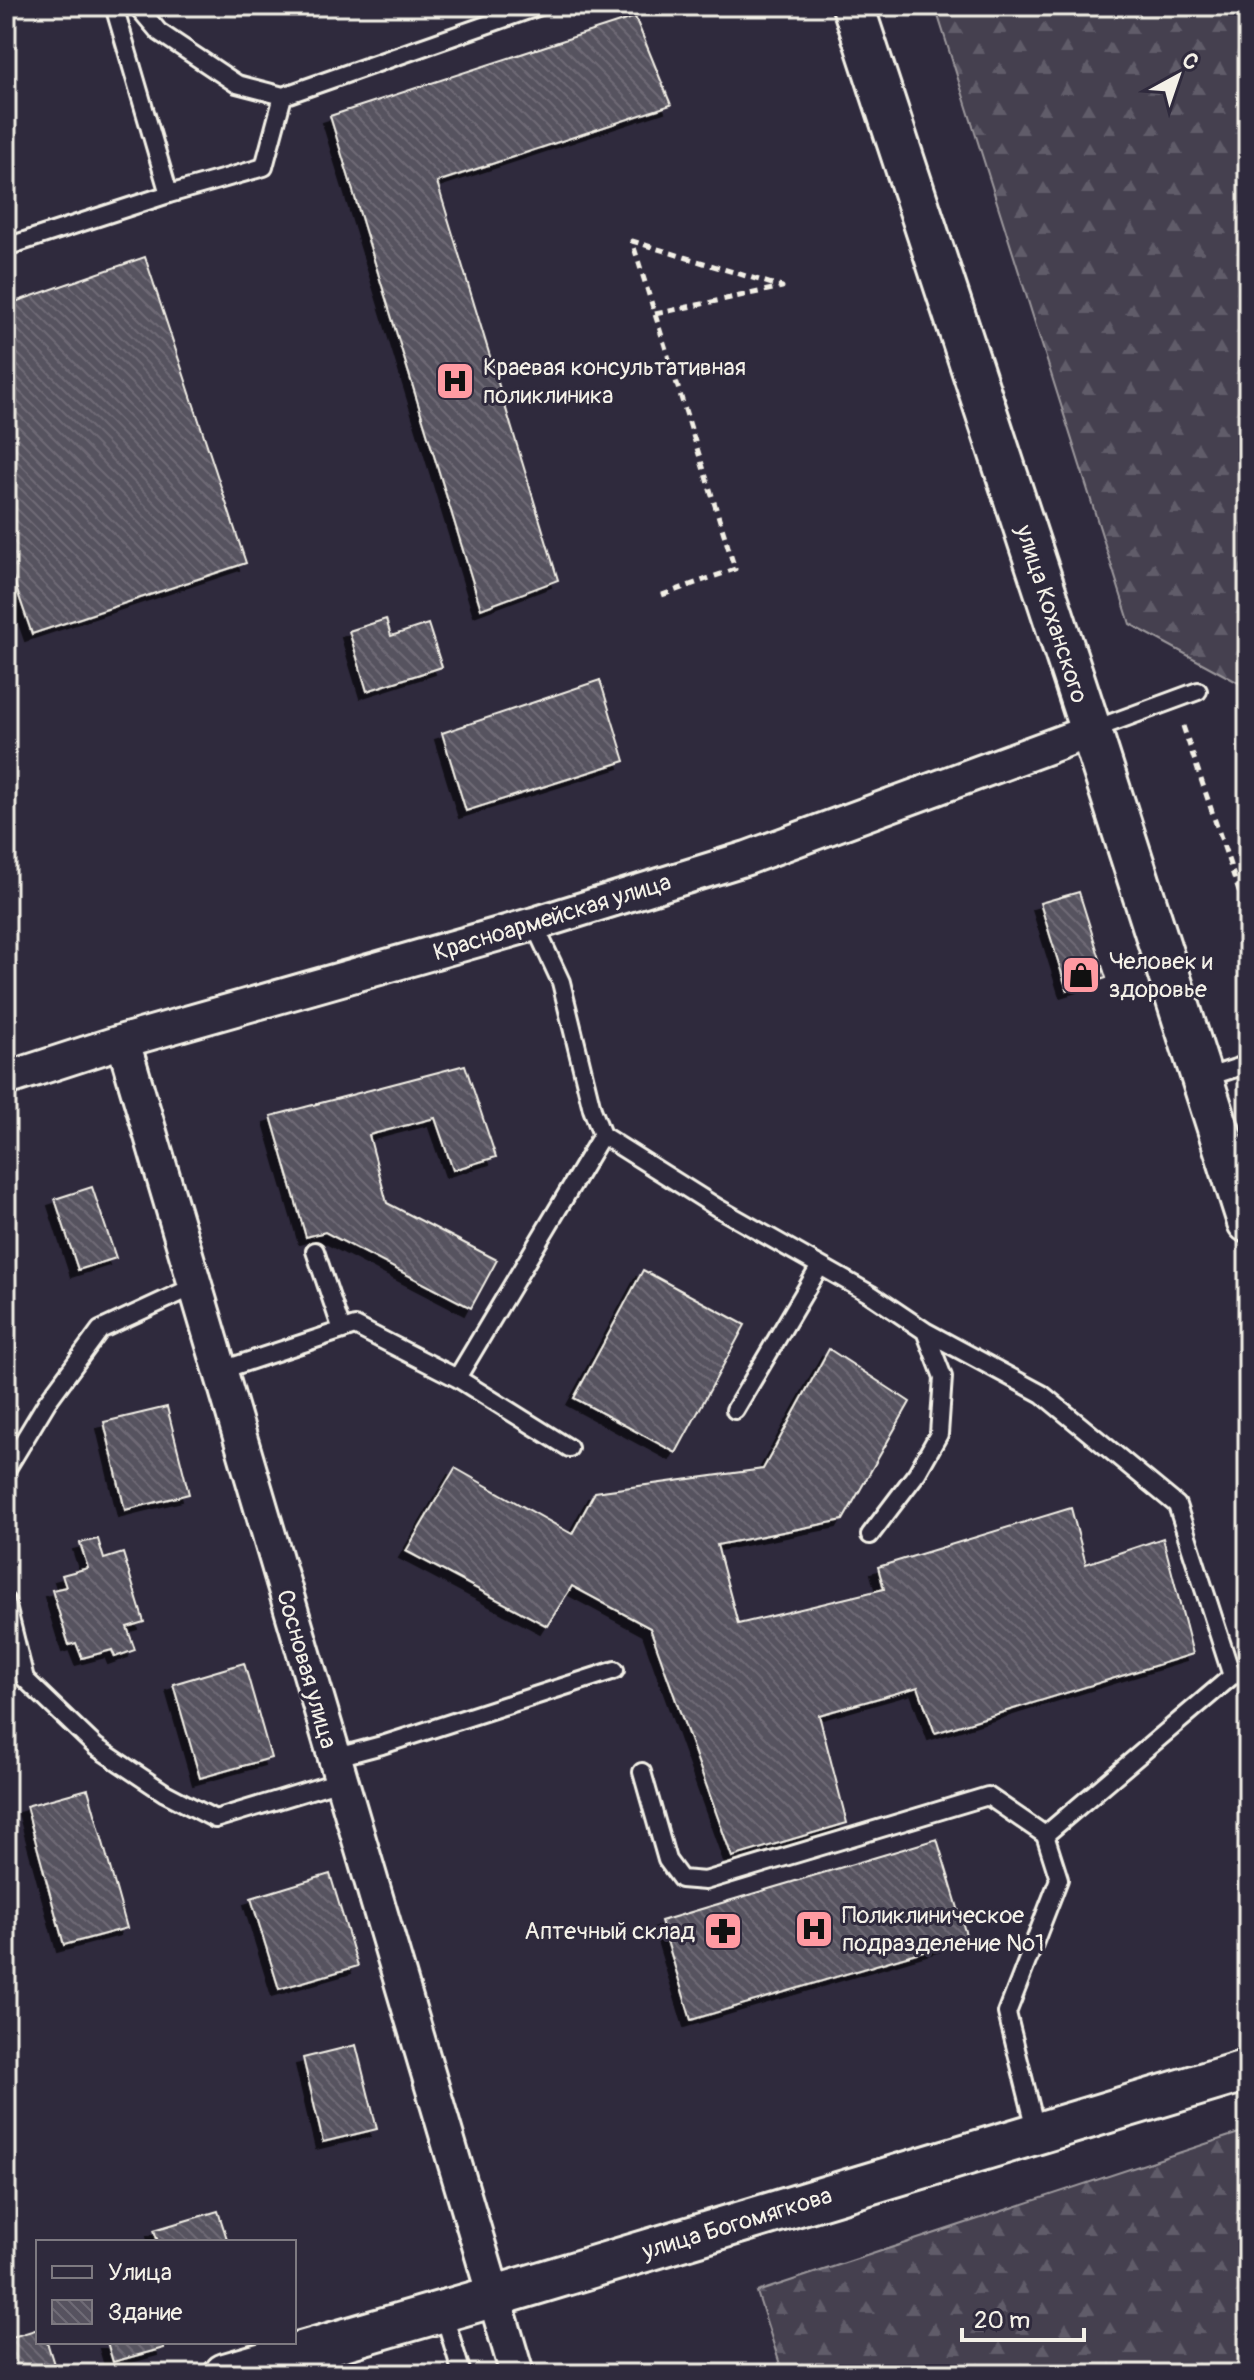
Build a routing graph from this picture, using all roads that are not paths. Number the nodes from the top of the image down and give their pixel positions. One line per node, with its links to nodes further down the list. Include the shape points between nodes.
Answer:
1 (114, 6): 6 (lane)
2 (137, 6): 5 (lane, via 159,32 237,84)
3 (540, 6): 5 (lane)
4 (853, 6): 9 (street, улица Коханского)
5 (283, 96): 6 (lane, via 264,167)
6 (169, 194): 7 (lane)
7 (6, 247)
8 (1198, 691): 9 (lane)
9 (1091, 731): 10 (street, Красноармейская улица, via 747,858); 14 (street, улица Коханского)
10 (534, 924): 11 (street, Красноармейская улица); 15 (lane, via 561,982)
11 (123, 1041): 13 (street, Красноармейская улица); 19 (street, Сосновая улица)
12 (1248, 1064): 14 (lane)
13 (6, 1079)
14 (1202, 1079): 16 (street, улица Коханского)
15 (602, 1135): 18 (lane); 23 (lane)
16 (1248, 1222)
17 (315, 1251): 20 (lane)
18 (820, 1266): 21 (lane); 24 (lane)
19 (195, 1286): 22 (street, Сосновая улица); 26 (lane, via 100,1330)
20 (342, 1330): 22 (lane); 23 (lane, via 355,1326)
21 (925, 1331): 27 (lane, via 943,1377 939,1434); 32 (lane, via 1042,1394 1177,1505 1232,1676)
22 (219, 1371): 30 (street, Сосновая улица)
23 (457, 1378): 25 (lane)
24 (735, 1410)
25 (569, 1448)
26 (6, 1470)
27 (870, 1535)
28 (6, 1602): 30 (lane, via 25,1679 96,1747 202,1813 215,1819)
29 (615, 1670): 30 (lane, via 382,1745)
30 (337, 1770): 35 (street, Сосновая улица)
31 (642, 1772): 32 (lane, via 667,1860 681,1879 705,1881 988,1796)
32 (1045, 1835): 34 (lane, via 1059,1879 1007,2013)
33 (1248, 2070): 34 (street, улица Богомягкова)
34 (1037, 2133): 35 (street, улица Богомягкова)
35 (492, 2297): 36 (street, улица Богомягкова); 39 (street, Сосновая улица)
36 (443, 2310): 37 (street, улица Богомягкова); 38 (lane)
37 (225, 2374)
38 (462, 2374)
39 (517, 2374)

